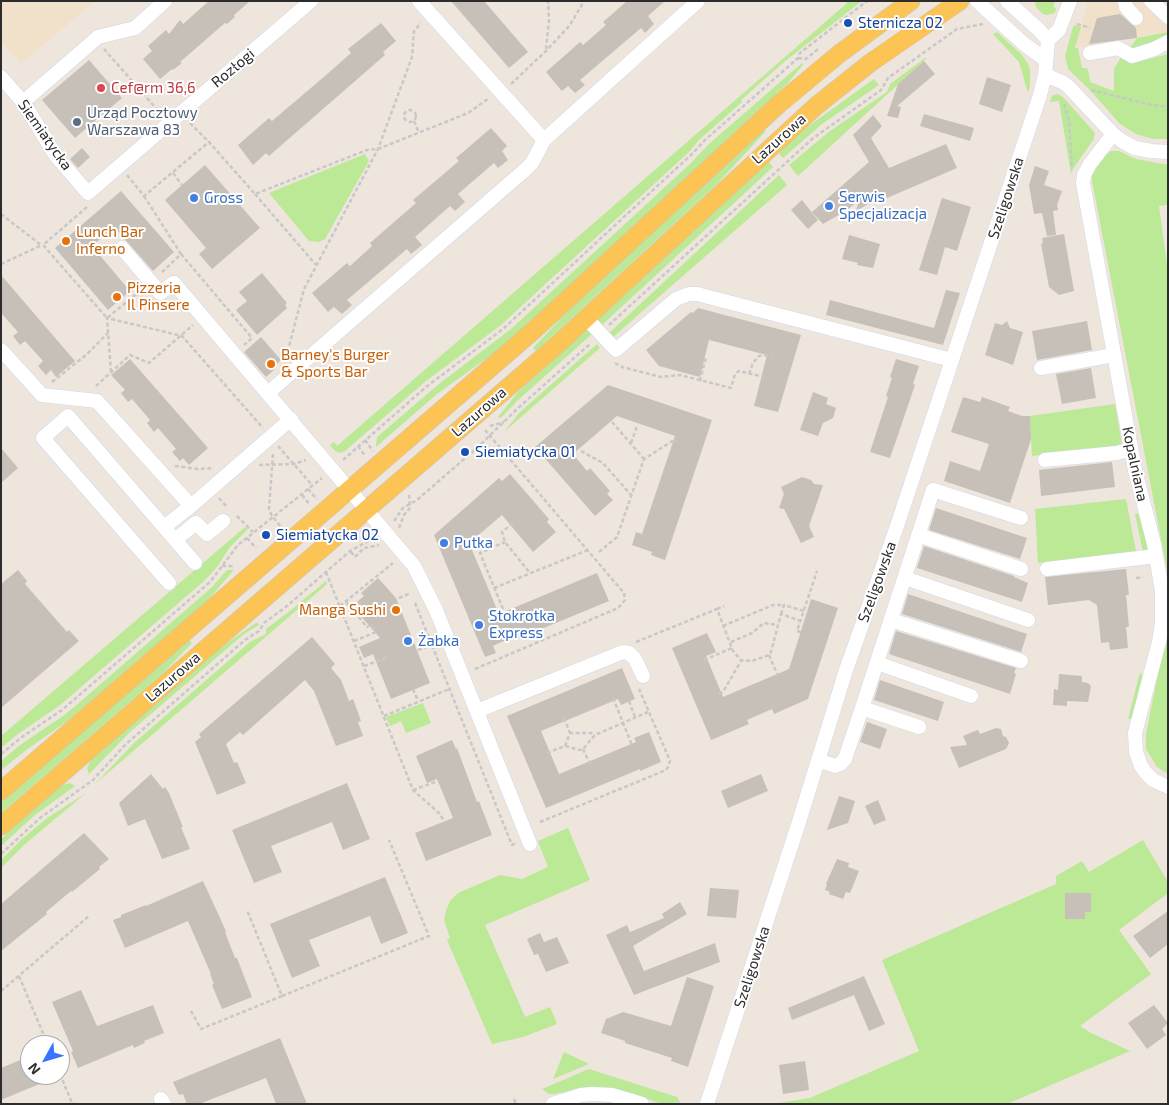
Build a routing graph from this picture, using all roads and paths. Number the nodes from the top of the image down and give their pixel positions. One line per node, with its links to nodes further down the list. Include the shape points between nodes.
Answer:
1 (165, 1): 21 (street, via 135,28)
2 (311, 1): 36 (street, Rozłogi)
3 (418, 1): 15 (street)
4 (548, 1): 24 (path)
5 (584, 1): 24 (path, via 570,25)
6 (698, 1): 41 (street)
7 (867, 1): 26 (path, via 800,53)
8 (911, 1): 101 (main road, Lazurowa, via 785,98 533,331)
9 (960, 1): 61 (main road, Lazurowa, via 870,63 816,106)
10 (977, 1): 28 (street)
11 (1007, 1): 22 (street)
12 (1070, 1): 22 (street, via 1059,30)
13 (1125, 1): 17 (street, via 1126,8)
14 (1151, 1): 16 (street)
15 (431, 14): 31 (street); 43 (path, via 414,31 412,56)
16 (1168, 17)
17 (1136, 18)
18 (984, 24): 62 (path, via 957,28 888,78 881,90 812,140)
19 (1081, 26): 20 (path)
20 (1090, 28)
21 (96, 39): 33 (street); 38 (path)
22 (1048, 40): 28 (street, Szeligowska)
23 (1168, 42): 25 (street, via 1132,56 1118,48)
24 (546, 51): 31 (path)
25 (1090, 53)
26 (798, 58): 27 (path); 87 (path, via 705,140 503,329 426,387)
27 (806, 59)
28 (1046, 60): 29 (street, Szeligowska)
29 (1045, 75): 40 (street, via 1068,86); 71 (street, Szeligowska)
30 (1, 78): 33 (street, Siemiatycka)
31 (500, 91): 39 (path, via 468,113); 41 (street)
32 (1087, 92): 35 (path, via 1094,90)
33 (23, 102): 49 (street, Siemiatycka, via 56,156)
34 (1064, 103): 46 (path, via 1069,121)
35 (1168, 107)
36 (180, 113): 38 (street, Rozłogi); 42 (path)
37 (414, 121): 37 (path, via 416,112 407,111 405,120); 39 (path)
38 (168, 123): 45 (street, Rozłogi)
39 (419, 133): 43 (path)
40 (1114, 134): 44 (street, via 1134,148); 67 (street, Kopalniana, via 1095,156 1083,179)
41 (544, 140): 75 (street, via 526,169)
42 (210, 142): 47 (path); 50 (path)
43 (378, 148): 50 (path); 57 (path)
44 (1168, 152)
45 (120, 166): 49 (street, Rozłogi); 51 (path)
46 (1073, 171)
47 (173, 173): 48 (path); 51 (path)
48 (182, 186)
49 (88, 193): 53 (path, via 94,201)
50 (255, 194): 57 (path)
51 (144, 196): 55 (path)
52 (1, 214): 53 (path)
53 (42, 245): 56 (path); 60 (path)
54 (122, 248): 58 (street)
55 (181, 254): 58 (path); 66 (path, via 252,338)
56 (1, 264)
57 (316, 265): 75 (path, via 304,289 285,364)
58 (151, 282): 59 (street, via 160,293 174,282); 60 (path)
59 (203, 316): 64 (path); 66 (street)
60 (107, 318): 63 (path); 64 (path)
61 (586, 318): 62 (street); 109 (main road, Lazurowa)
62 (601, 333): 71 (street, via 616,350 676,299 697,294); 82 (path)
63 (108, 334): 73 (path); 78 (path)
64 (182, 336): 73 (path, via 149,363 130,355); 86 (path)
65 (1, 350): 78 (street)
66 (235, 354): 79 (street)
67 (1114, 355): 72 (street); 91 (street, Kopalniana)
68 (706, 357): 77 (path)
69 (772, 357): 74 (path, via 758,356)
70 (611, 358): 77 (path, via 622,367 662,377 680,375)
71 (952, 360): 202 (street, Szeligowska)
72 (1041, 368)
73 (111, 372): 80 (path)
74 (749, 374): 76 (path); 77 (path, via 736,373 731,388)
75 (285, 377): 79 (street)
76 (764, 377)
77 (700, 381)
78 (40, 392): 80 (street, via 42,395)
79 (268, 393): 81 (street)
80 (82, 399): 107 (street, via 97,401)
81 (291, 419): 86 (street); 101 (street)
82 (505, 421): 85 (path); 85 (path, via 492,424 485,430)
83 (612, 422): 89 (path)
84 (637, 426): 89 (path)
85 (490, 436): 106 (path); 130 (path)
86 (271, 437): 107 (street)
87 (364, 440): 90 (path); 92 (path)
88 (677, 441): 96 (path)
89 (631, 444): 96 (path)
90 (358, 446): 94 (path); 95 (path)
91 (1131, 449): 97 (street); 133 (street, Kopalniana)
92 (373, 451)
93 (581, 451): 103 (path, via 604,463)
94 (366, 457)
95 (343, 458)
96 (644, 459): 103 (path)
97 (1045, 460)
98 (320, 478): 99 (path)
99 (312, 485): 100 (path); 110 (path, via 274,441 269,509)
100 (308, 489): 102 (path); 105 (path)
101 (350, 489): 109 (street); 207 (main road, Lazurowa)
102 (302, 495): 108 (path, via 309,504); 110 (path)
103 (631, 495): 132 (path, via 617,537)
104 (409, 496): 106 (path)
105 (317, 500)
106 (410, 504): 114 (path); 118 (path)
107 (191, 506): 116 (street)
108 (302, 509)
109 (367, 510): 188 (street, via 414,566 426,587); 210 (main road, Lazurowa)
110 (272, 516): 117 (path); 121 (path)
111 (1021, 518): 120 (street, via 933,490)
112 (223, 521): 123 (street, via 207,534 196,523)
113 (288, 521): 117 (path)
114 (394, 521)
115 (513, 522): 125 (path, via 502,532)
116 (164, 527): 123 (street); 146 (street, via 68,416 43,438)
117 (281, 527): 119 (path)
118 (400, 528)
119 (274, 532)
120 (918, 535): 138 (street); 144 (street)
121 (247, 538): 126 (path, via 256,548); 137 (path)
122 (374, 538): 128 (path)
123 (175, 540): 135 (street)
124 (352, 541): 128 (path)
125 (505, 542): 142 (path); 147 (path, via 480,553)
126 (262, 543)
127 (379, 545): 131 (path, via 364,548 355,556)
128 (357, 546): 131 (path)
129 (346, 547): 131 (path)
130 (588, 550): 142 (path); 177 (path, via 624,593 622,604)
131 (350, 551): 141 (path)
132 (599, 552)
133 (1156, 556): 139 (street); 148 (street, Kopalniana)
134 (242, 561): 137 (path, via 234,567)
135 (195, 563)
136 (394, 563): 150 (path)
137 (222, 566): 201 (path, via 210,582 62,710)
138 (1021, 569)
139 (1046, 569)
140 (817, 571): 156 (path)
141 (326, 572): 152 (path); 213 (path, via 126,744 93,780 40,818)
142 (530, 573): 147 (path)
143 (1143, 577): 145 (path)
144 (904, 578): 158 (street); 159 (street)
145 (1136, 578)
146 (169, 583)
147 (494, 588): 154 (path)
148 (1165, 591): 205 (street, Kopalniana, via 1159,642 1134,742 1141,766 1153,780)
149 (399, 598): 166 (path, via 411,592)
150 (346, 602): 152 (path); 164 (path, via 368,627 377,632)
151 (784, 605): 156 (path); 157 (path); 162 (path, via 773,605)
152 (340, 606): 164 (path)
153 (724, 606): 155 (path)
154 (503, 609)
155 (716, 609): 162 (path); 167 (path)
156 (804, 611): 160 (path)
157 (781, 614): 160 (path); 161 (path)
158 (891, 620): 174 (street); 175 (street)
159 (1028, 620)
160 (801, 621): 163 (path, via 797,631)
161 (778, 625): 165 (path, via 764,623 752,633); 170 (path)
162 (724, 626): 165 (path)
163 (801, 632)
164 (354, 641): 176 (path)
165 (730, 642): 168 (path)
166 (432, 645): 169 (path); 181 (path)
167 (630, 645)
168 (732, 648): 172 (path); 173 (path)
169 (418, 650)
170 (769, 655): 173 (path); 178 (path)
171 (388, 657): 176 (path)
172 (704, 660)
173 (741, 660): 182 (path)
174 (1021, 662)
175 (877, 663): 183 (street); 187 (street)
176 (364, 666): 190 (path)
177 (471, 671)
178 (778, 676)
179 (640, 680): 188 (street, via 635,659 624,652); 189 (path)
180 (413, 689): 185 (path)
181 (449, 689): 185 (path); 212 (path, via 512,845)
182 (719, 694)
183 (971, 696)
184 (613, 698): 193 (path)
185 (418, 702): 190 (path)
186 (629, 702): 191 (path)
187 (862, 708): 194 (street); 202 (street, via 845,759 835,766)
188 (477, 711): 212 (street)
189 (648, 712): 191 (path); 209 (path, via 670,761 666,770)
190 (384, 716): 206 (path)
191 (635, 717): 193 (path)
192 (564, 718): 195 (path)
193 (623, 722): 196 (path); 197 (path)
194 (919, 727)
195 (570, 733): 196 (path); 198 (path)
196 (595, 735): 199 (path)
197 (632, 745)
198 (564, 746): 199 (path); 200 (path)
199 (583, 749): 203 (path)
200 (547, 753)
201 (1, 754)
202 (818, 760): 227 (street, Szeligowska)
203 (590, 764)
204 (438, 781): 206 (path)
205 (1168, 787)
206 (413, 790): 208 (path)
207 (1, 791)
208 (444, 821)
209 (540, 822)
210 (1, 826)
211 (389, 840): 218 (path, via 429,936)
212 (529, 841)
213 (1, 854)
214 (247, 910): 218 (path)
215 (89, 916): 216 (path)
216 (19, 976): 217 (path); 220 (path)
217 (1, 991)
218 (282, 996): 219 (path, via 201,1029)
219 (191, 1011)
220 (44, 1035)
221 (65, 1085): 223 (path)
222 (514, 1099): 224 (path)
223 (75, 1104)
224 (516, 1104)
225 (553, 1104): 226 (street, via 592,1094 612,1095)
226 (642, 1104)
227 (707, 1104)

